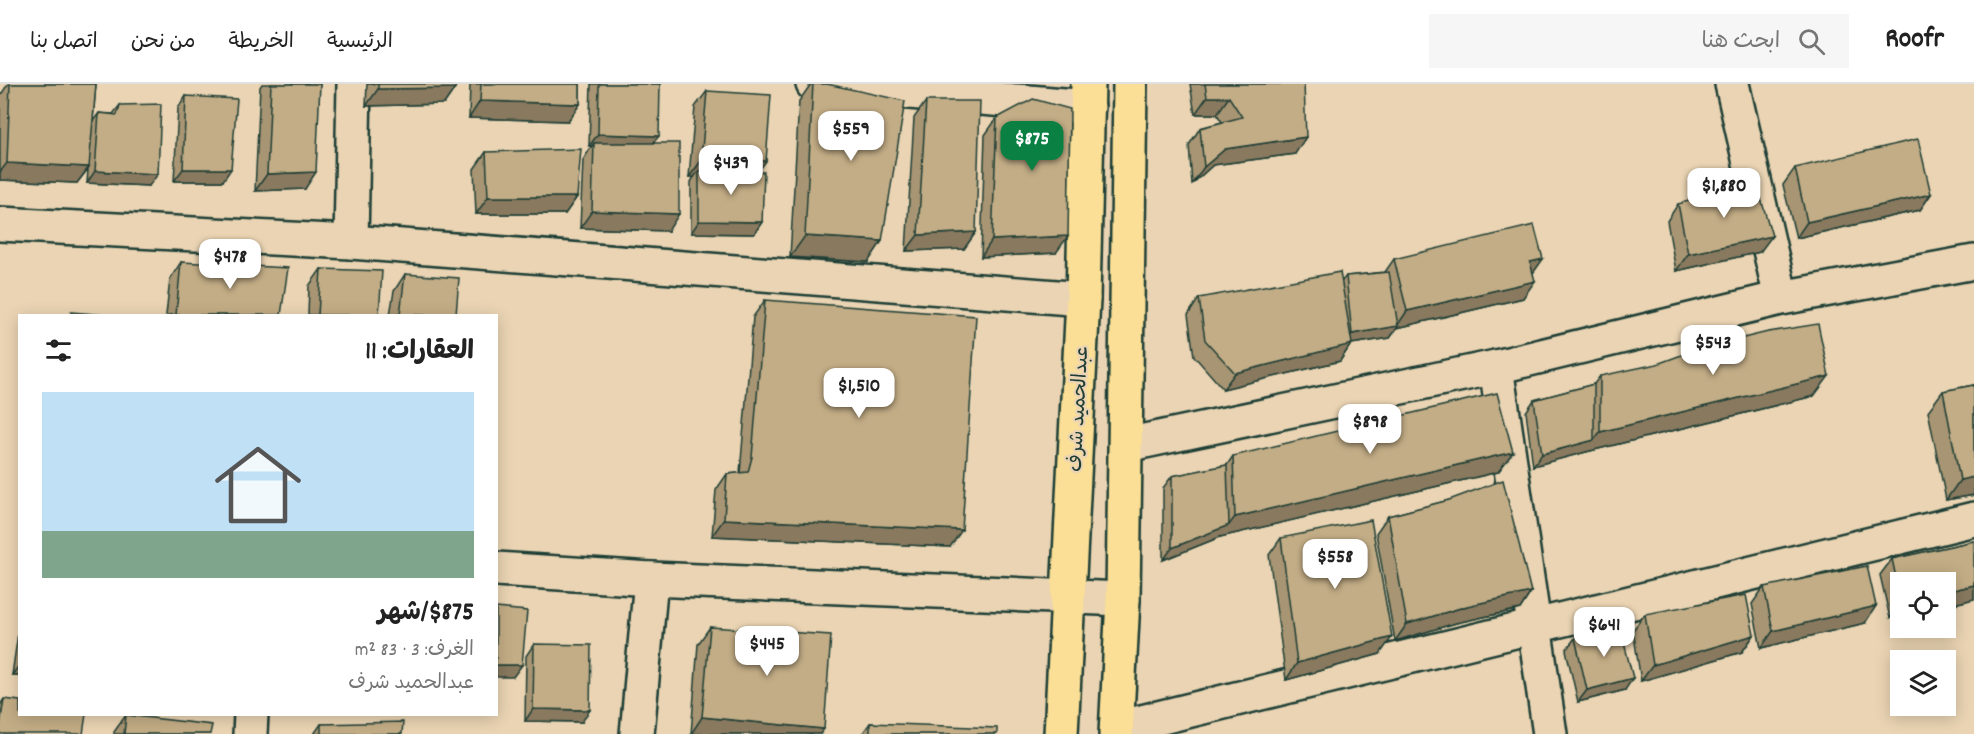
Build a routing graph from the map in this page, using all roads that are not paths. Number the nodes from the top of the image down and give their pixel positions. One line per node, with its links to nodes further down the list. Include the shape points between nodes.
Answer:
1 (354, 84): 7 (street)
2 (813, 84): 5 (street)
3 (1130, 84): 12 (main road)
4 (1732, 84): 9 (street)
5 (1088, 96): 10 (main road, عبدالحميد شرف)
6 (0, 224): 7 (street)
7 (351, 242): 10 (street)
8 (1974, 262): 9 (street)
9 (1781, 298): 11 (street)
10 (1083, 299): 16 (main road, عبدالحميد شرف)
11 (1496, 367): 12 (street); 18 (street)
12 (1126, 445): 17 (main road)
13 (1974, 519): 18 (street)
14 (498, 569): 15 (street)
15 (651, 579): 16 (street); 22 (street)
16 (1068, 596): 17 (street); 23 (main road, عبدالحميد شرف)
17 (1123, 599): 20 (main road)
18 (1533, 627): 20 (street); 24 (street)
19 (251, 716): 21 (street)
20 (1117, 731)
21 (250, 734)
22 (637, 734)
23 (1061, 734)
24 (1550, 734)

